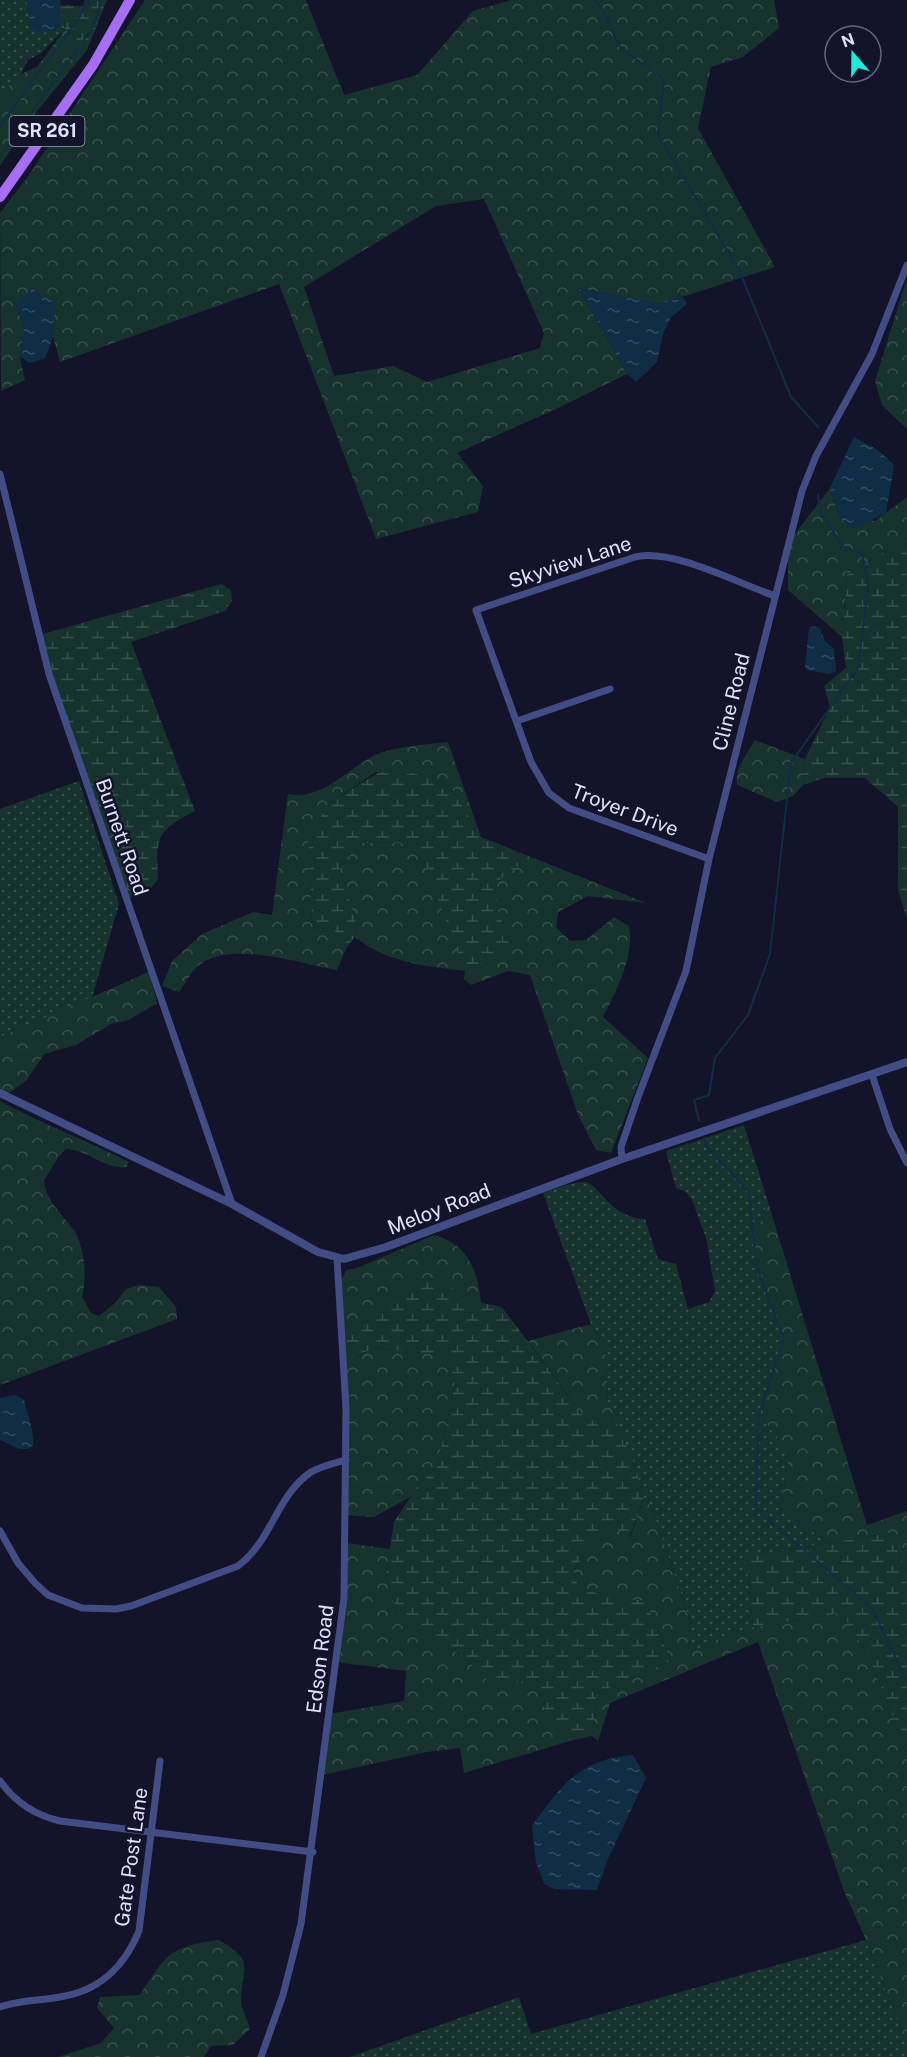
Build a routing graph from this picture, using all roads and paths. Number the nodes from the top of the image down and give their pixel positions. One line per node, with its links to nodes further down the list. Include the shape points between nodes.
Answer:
1 (130, 0): 2 (main road, SR 261, via 93,65)
2 (0, 197)
3 (907, 265): 5 (street, Cline Road, via 872,354 804,485)
4 (0, 474): 15 (street, Burnett Road, via 54,690)
5 (776, 596): 6 (street, Skyview Lane, via 672,558 643,555 476,610); 9 (street, Cline Road)
6 (489, 643): 8 (street, Troyer Drive)
7 (610, 689): 8 (street)
8 (517, 722): 9 (street, Troyer Drive, via 538,777 562,804)
9 (709, 860): 13 (street, Cline Road, via 686,971 638,1097 621,1147)
10 (907, 1062): 11 (street, Meloy Road)
11 (872, 1075): 13 (street, Meloy Road); 14 (street, via 890,1129)
12 (0, 1093): 15 (street)
13 (622, 1159): 16 (street, Meloy Road, via 386,1247 356,1257)
14 (907, 1162)
15 (232, 1204): 16 (street, via 318,1252)
16 (337, 1258): 17 (street, Edson Road)
17 (346, 1460): 18 (street, via 312,1472 299,1483 283,1503 261,1544 238,1566 116,1609 82,1608 48,1595 25,1573); 22 (street, Edson Road, via 344,1598)
18 (0, 1531)
19 (160, 1761): 21 (street, Gate Post Lane)
20 (0, 1780): 21 (street, via 12,1797 47,1818)
21 (152, 1832): 22 (street); 23 (street, Gate Post Lane, via 139,1932 130,1954 117,1969 82,1992)
22 (313, 1852): 24 (street, Edson Road, via 293,1957)
23 (0, 2007)
24 (261, 2057)

